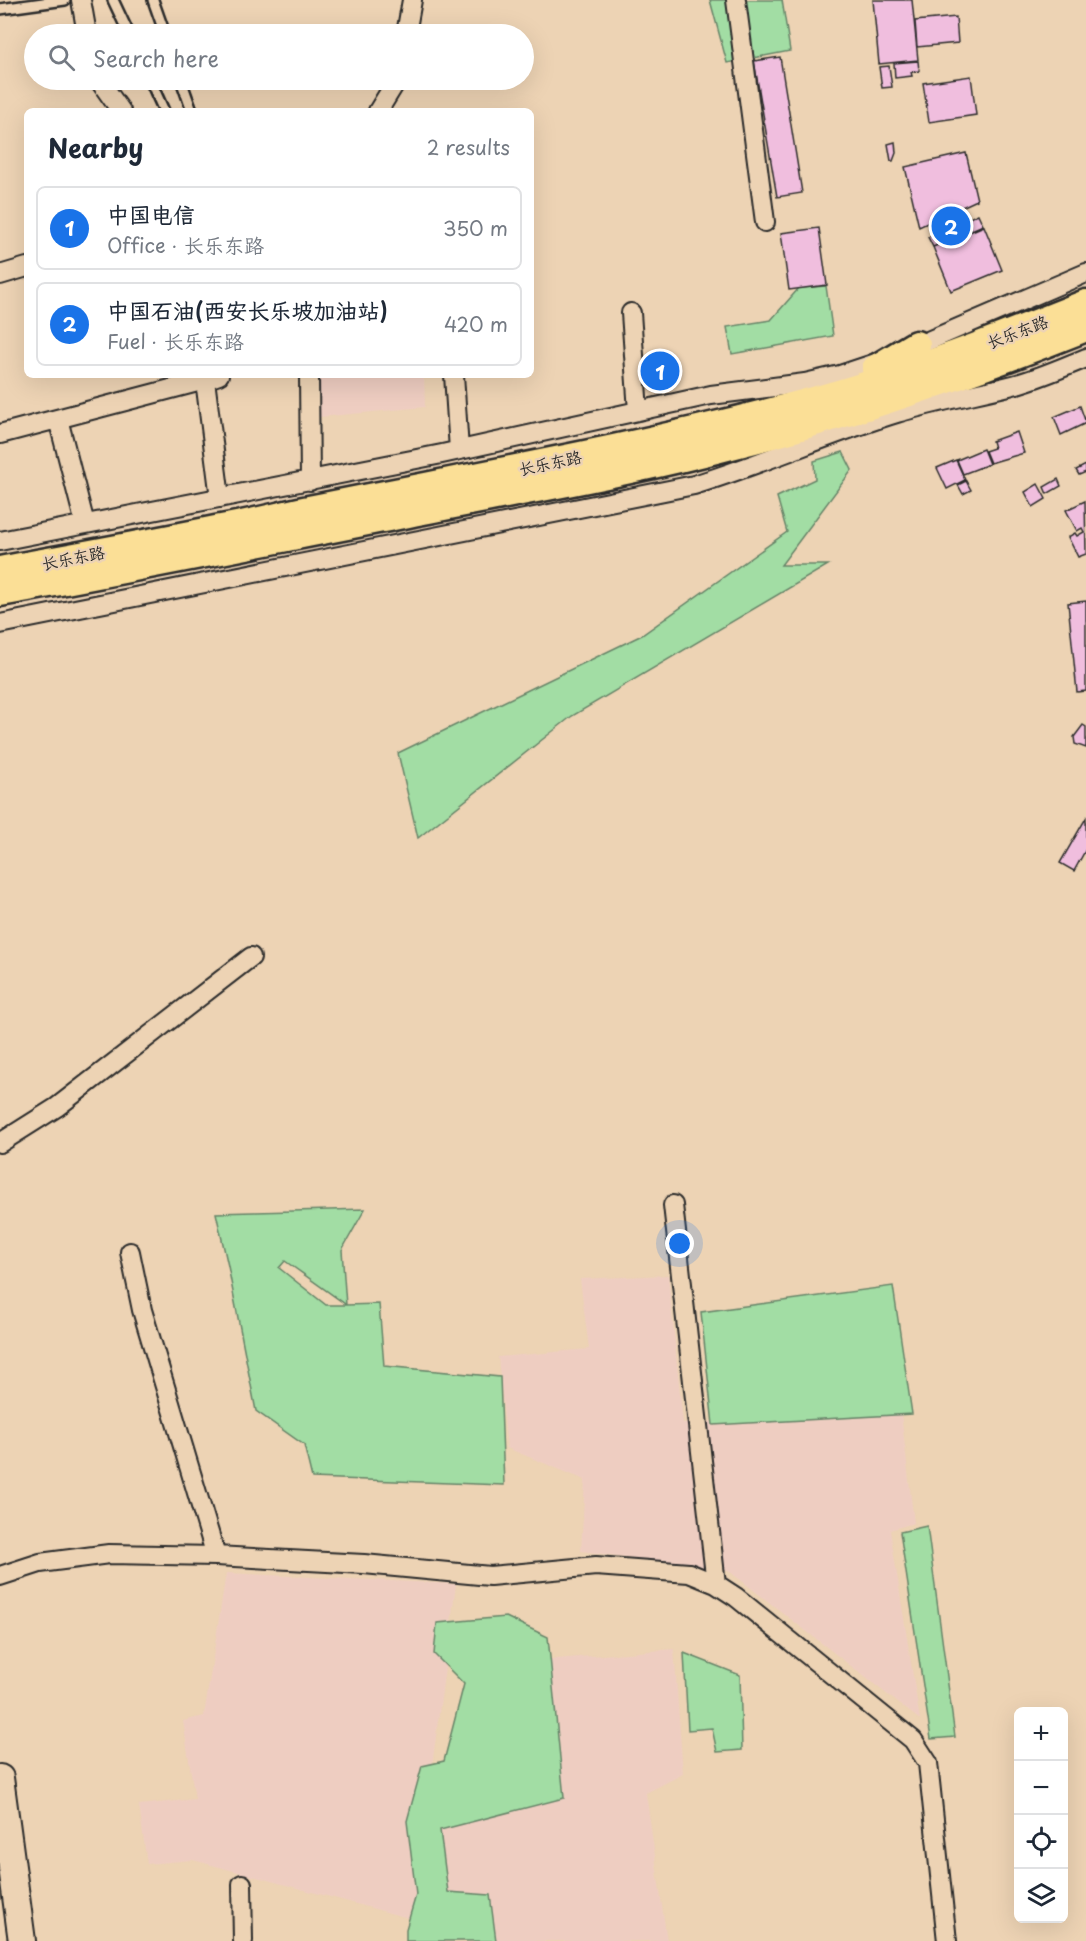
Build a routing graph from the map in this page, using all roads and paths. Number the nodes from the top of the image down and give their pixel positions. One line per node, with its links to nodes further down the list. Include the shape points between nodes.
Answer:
1 (65, 0): 7 (lane)
2 (81, 0): 8 (street)
3 (113, 0): 9 (lane)
4 (153, 0): 10 (lane)
5 (412, 0): 11 (street)
6 (736, 0): 20 (street)
7 (0, 9)
8 (85, 24)
9 (124, 24)
10 (161, 24)
11 (408, 24)
12 (106, 90): 16 (street)
13 (155, 90): 17 (lane)
14 (185, 90): 18 (lane)
15 (390, 90): 19 (street)
16 (119, 108)
17 (163, 108)
18 (191, 108)
19 (380, 108)
20 (765, 222)
21 (24, 268): 23 (street)
22 (1086, 273): 27 (street)
23 (0, 275)
24 (1086, 304): 33 (main road, 长乐东路)
25 (631, 313): 34 (street)
26 (1086, 327): 43 (main road, 长乐东路, via 945,380 737,444 604,474)
27 (916, 345): 33 (main road); 34 (street, via 879,362 805,383 711,395)
28 (1086, 358): 44 (street, via 1011,386 856,426 694,485)
29 (208, 378): 35 (street)
30 (212, 378): 39 (street)
31 (309, 378): 38 (street)
32 (454, 378): 37 (street)
33 (833, 395): 42 (main road, 长乐东路, via 726,423 460,481)
34 (638, 411): 37 (street)
35 (57, 419): 36 (street); 40 (street)
36 (0, 435)
37 (459, 450): 38 (street)
38 (310, 481): 39 (street)
39 (220, 498): 40 (street)
40 (86, 524): 41 (street)
41 (0, 541)
42 (0, 571)
43 (0, 592)
44 (0, 624)
45 (251, 957): 46 (street, via 57,1107)
46 (0, 1143)
47 (673, 1205): 51 (street)
48 (130, 1252): 49 (street, via 142,1310)
49 (216, 1556): 50 (street, via 109,1554 40,1563); 51 (street, via 490,1576 596,1566 689,1573)
50 (0, 1576)
51 (716, 1584): 56 (street, via 913,1740 928,1763)
52 (0, 1778): 54 (street)
53 (242, 1884): 55 (street)
54 (22, 1941)
55 (243, 1941)
56 (947, 1941)

